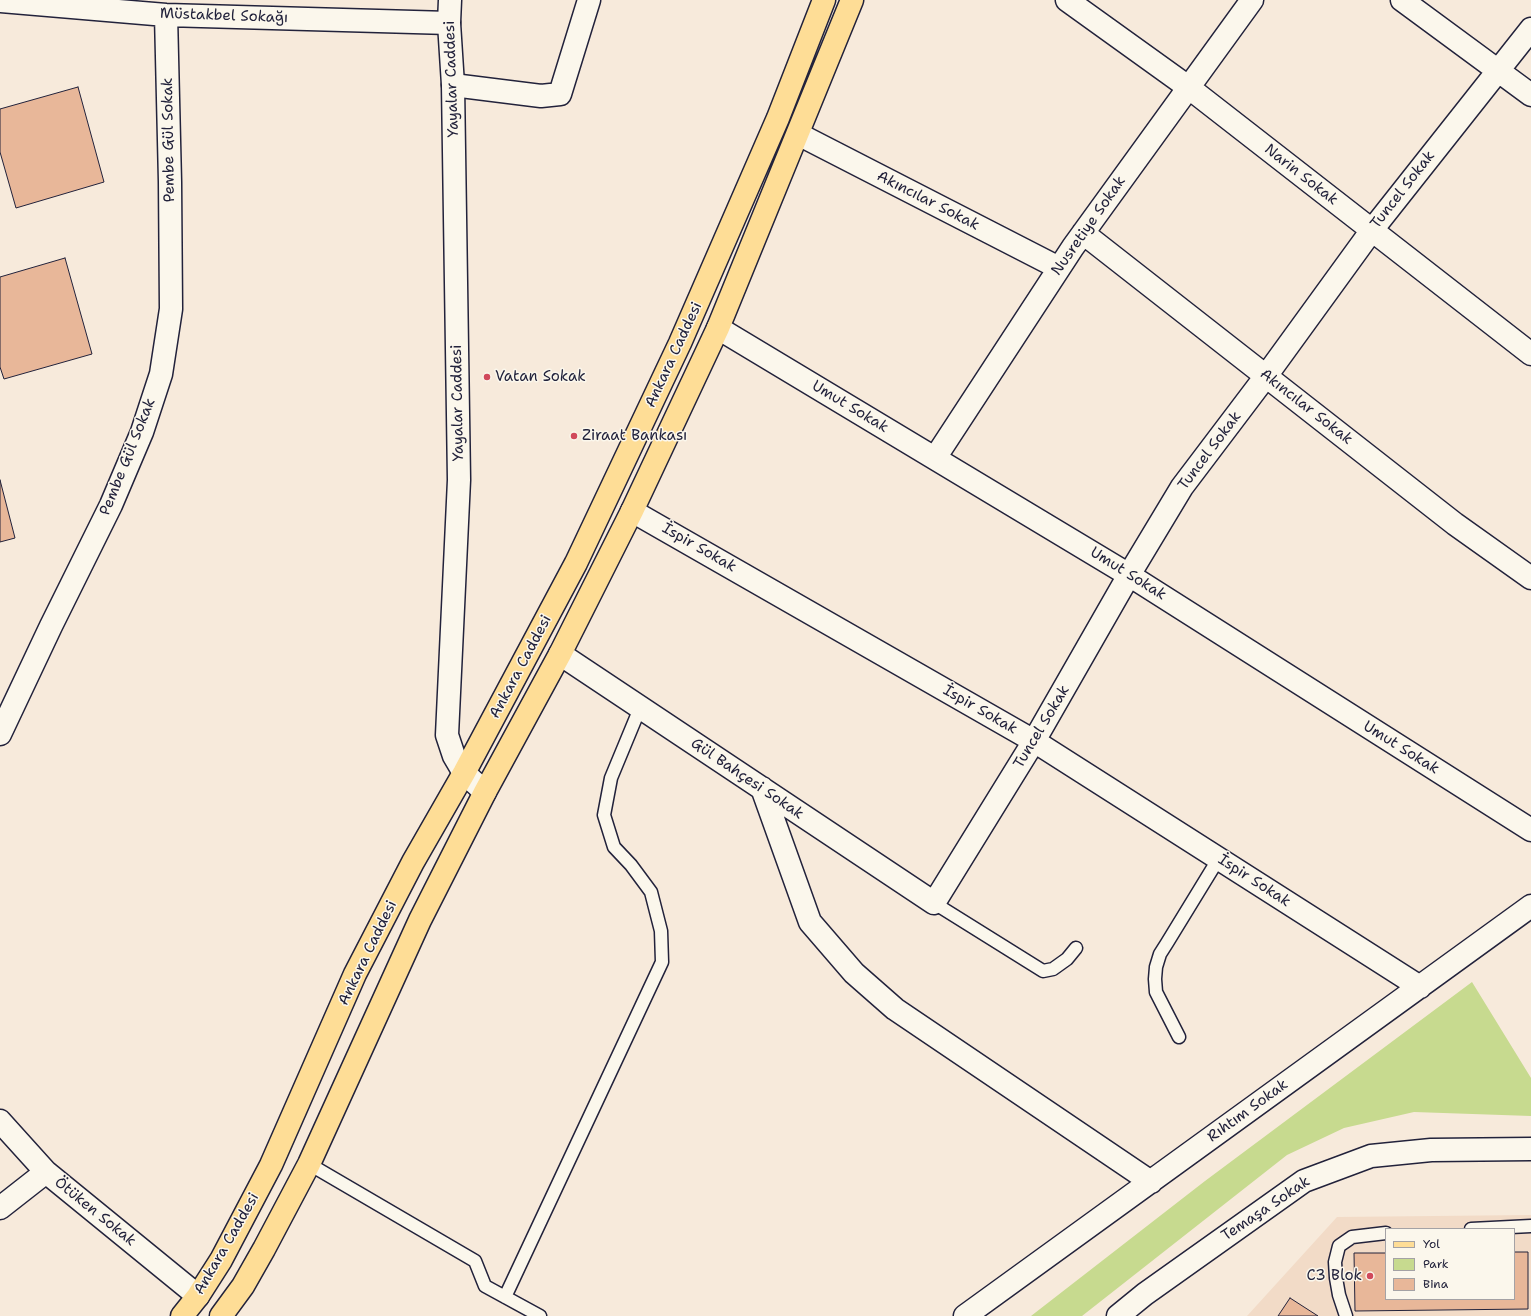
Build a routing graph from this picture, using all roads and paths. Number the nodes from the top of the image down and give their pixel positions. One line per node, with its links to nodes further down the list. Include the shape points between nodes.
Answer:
1 (450, 0): 10 (street, Yayalar Caddesi)
2 (589, 0): 13 (street, via 560,94 541,96)
3 (824, 0): 31 (main road, Ankara Caddesi, via 778,118 680,343 576,563)
4 (852, 0): 16 (main road, Ankara Caddesi)
5 (1067, 0): 14 (street, Narin Sokak)
6 (1252, 0): 14 (street, Nusretiye Sokak)
7 (1402, 0): 12 (street)
8 (0, 1): 9 (street, Müstakbel Sokağı)
9 (166, 15): 10 (street, Müstakbel Sokağı); 29 (street, Pembe Gül Sokak, via 171,309 161,374 142,432 110,505)
10 (449, 23): 13 (street, Yayalar Caddesi)
11 (1531, 29): 12 (street, Tuncel Sokak)
12 (1497, 70): 15 (street); 17 (street, Tuncel Sokak)
13 (453, 85): 31 (street, Yayalar Caddesi, via 459,480 447,735 454,756)
14 (1188, 88): 17 (street, Narin Sokak); 18 (street, Nusretiye Sokak)
15 (1531, 95)
16 (798, 134): 19 (street, Akıncılar Sokak); 20 (main road, Ankara Caddesi)
17 (1372, 230): 21 (street, Narin Sokak); 22 (street, Tuncel Sokak)
18 (1083, 233): 19 (street, Nusretiye Sokak); 22 (street, Akıncılar Sokak)
19 (1059, 268): 23 (street, Nusretiye Sokak)
20 (718, 328): 23 (street, Umut Sokak); 24 (main road, Ankara Caddesi)
21 (1531, 354)
22 (1266, 376): 25 (street, Tuncel Sokak, via 1182,487); 26 (street, Akıncılar Sokak, via 1455,524)
23 (935, 458): 25 (street, Umut Sokak)
24 (632, 510): 27 (main road, Ankara Caddesi); 30 (street, İspir Sokak)
25 (1129, 575): 30 (street, Tuncel Sokak); 34 (street, Umut Sokak)
26 (1531, 578)
27 (560, 654): 28 (street, Gül Bahçesi Sokak); 33 (main road, Ankara Caddesi)
28 (640, 708): 32 (street, Gül Bahçesi Sokak); 51 (lane, via 611,778 604,815 614,847 651,892 661,931 662,962)
29 (0, 734)
30 (1034, 741): 35 (street, İspir Sokak); 36 (street, Tuncel Sokak)
31 (464, 773): 33 (street, Yayalar Caddesi); 50 (main road, Ankara Caddesi, via 413,862 355,974 271,1165 221,1260)
32 (762, 788): 36 (street, Gül Bahçesi Sokak); 45 (street, via 810,922 854,973 895,1009)
33 (485, 792): 43 (main road, Ankara Caddesi, via 420,920)
34 (1531, 830)
35 (1218, 858): 39 (street, İspir Sokak); 40 (lane, via 1160,954 1156,967 1156,992)
36 (934, 903): 38 (lane, via 1043,971 1053,969)
37 (1531, 906): 39 (street, Rıhtım Sokak)
38 (1076, 948)
39 (1420, 987): 45 (street, Rıhtım Sokak)
40 (1179, 1037)
41 (0, 1121): 44 (street, Ötüken Sokak)
42 (1531, 1149): 56 (street, Temaşa Sokak, via 1431,1150 1371,1156 1304,1181)
43 (309, 1164): 51 (lane, via 475,1261 485,1286); 53 (main road, Ankara Caddesi, via 243,1286)
44 (46, 1172): 46 (street); 50 (street, Ötüken Sokak)
45 (1151, 1182): 55 (street, Rıhtım Sokak)
46 (0, 1208)
47 (1531, 1226): 48 (lane)
48 (1491, 1228)
49 (1385, 1233): 57 (lane, via 1352,1236 1339,1246 1335,1262 1336,1278)
50 (198, 1296): 52 (main road, Ankara Caddesi)
51 (505, 1297): 54 (lane)
52 (182, 1316)
53 (221, 1316)
54 (540, 1316)
55 (965, 1316)
56 (1118, 1316)
57 (1346, 1316)

